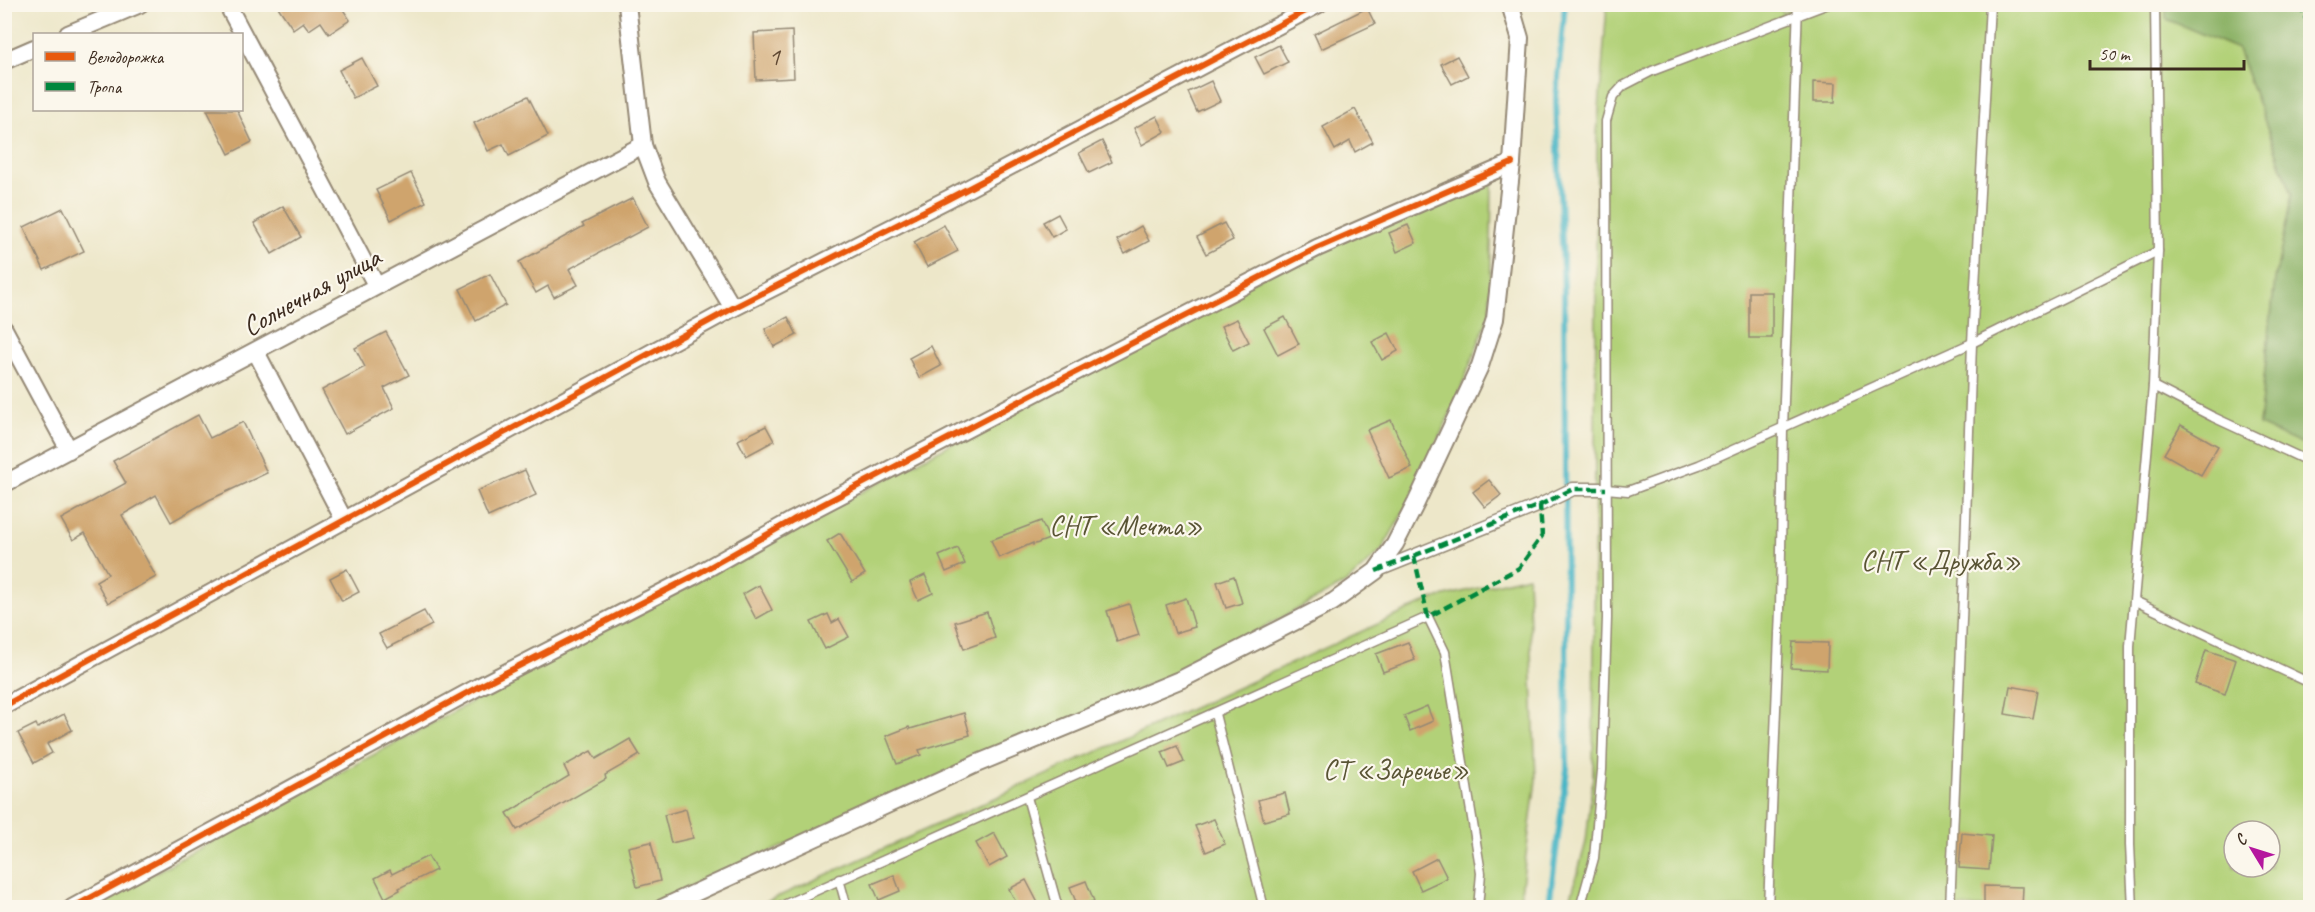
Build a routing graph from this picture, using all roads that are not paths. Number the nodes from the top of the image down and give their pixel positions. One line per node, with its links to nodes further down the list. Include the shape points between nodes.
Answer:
1 (140, 4): 11 (street)
2 (227, 4): 12 (street)
3 (627, 4): 16 (street)
4 (1319, 4): 20 (street)
5 (1510, 4): 17 (street, via 1520,38)
6 (1798, 4): 10 (lane)
7 (1828, 4): 10 (lane)
8 (1990, 4): 22 (lane)
9 (2155, 4): 18 (lane)
10 (1798, 16): 25 (lane); 29 (lane, via 1652,71 1623,86 1613,97 1606,121)
11 (70, 33)
12 (242, 33)
13 (243, 34): 19 (street)
14 (33, 48): 15 (street)
15 (4, 61)
16 (643, 145): 19 (street, Солнечная улица); 20 (street, via 657,182)
17 (1512, 163): 31 (street, via 1495,319 1480,366 1416,503); 38 (street, via 1317,248 1085,368 478,687)
18 (2158, 251): 22 (lane); 24 (lane)
19 (376, 285): 23 (street, Солнечная улица)
20 (733, 308): 30 (street)
21 (4, 329): 26 (street)
22 (1972, 343): 25 (lane); 47 (lane)
23 (256, 352): 26 (street, Солнечная улица); 30 (street)
24 (2153, 386): 27 (lane); 32 (lane)
25 (1783, 429): 29 (lane, via 1628,490); 46 (lane)
26 (69, 450): 28 (street, Солнечная улица)
27 (2310, 462)
28 (4, 484)
29 (1606, 489): 31 (street, via 1573,489); 45 (lane, via 1602,770 1594,858)
30 (344, 520): 34 (street)
31 (1376, 571): 39 (street, via 1333,602 1182,679 976,764)
32 (2135, 601): 33 (lane); 48 (lane, via 2130,646)
33 (2310, 682)
34 (4, 706)
35 (1215, 714): 36 (lane); 43 (lane); 44 (lane, via 1428,617 1445,652 1481,873)
36 (1027, 797): 37 (lane); 42 (lane)
37 (838, 879): 40 (lane); 41 (lane)
38 (72, 908)
39 (662, 908)
40 (777, 908)
41 (847, 908)
42 (1058, 908)
43 (1264, 908)
44 (1478, 908)
45 (1580, 908)
46 (1768, 908)
47 (1950, 908)
48 (2133, 908)

